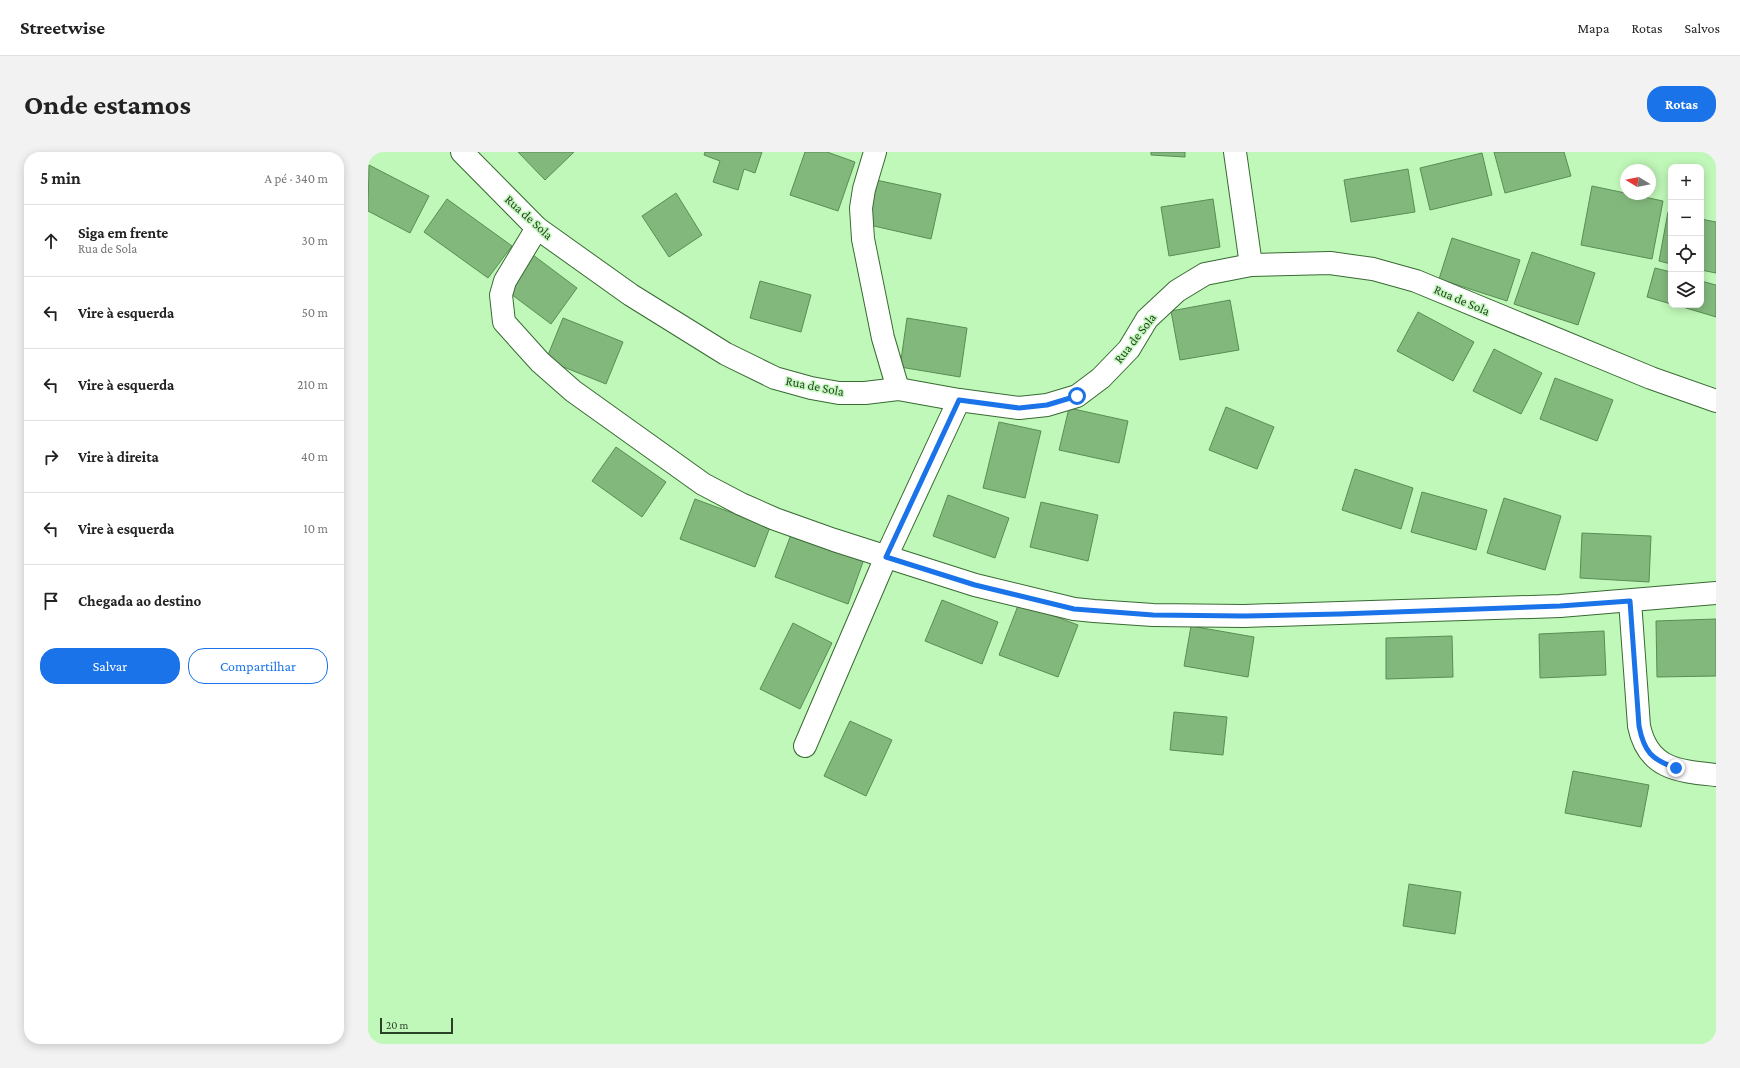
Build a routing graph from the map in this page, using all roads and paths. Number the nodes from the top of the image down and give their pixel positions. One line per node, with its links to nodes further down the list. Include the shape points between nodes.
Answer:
1 (462, 152): 4 (street, Rua de Sola)
2 (875, 152): 6 (street, via 861,208 863,239 883,338)
3 (1235, 152): 5 (street)
4 (537, 228): 6 (street, Rua de Sola, via 631,295 726,354 775,378 811,388 839,392); 9 (street, via 505,282 501,294 504,322 540,362 573,391 703,484 775,519)
5 (1251, 265): 7 (street, Rua de Sola, via 1205,274 1177,291 1147,320 1129,349 1101,378 1077,396 1047,405 1019,408); 8 (street, Rua de Sola, via 1330,263 1373,269 1416,281 1651,378)
6 (898, 390): 7 (street, Rua de Sola)
7 (959, 400): 9 (street)
8 (1716, 401)
9 (886, 557): 11 (street, via 975,585 1074,609 1153,615 1340,614); 12 (street)
10 (1716, 593): 11 (street)
11 (1630, 601): 13 (street, via 1642,739 1660,763 1693,773)
12 (805, 746)
13 (1716, 776)

